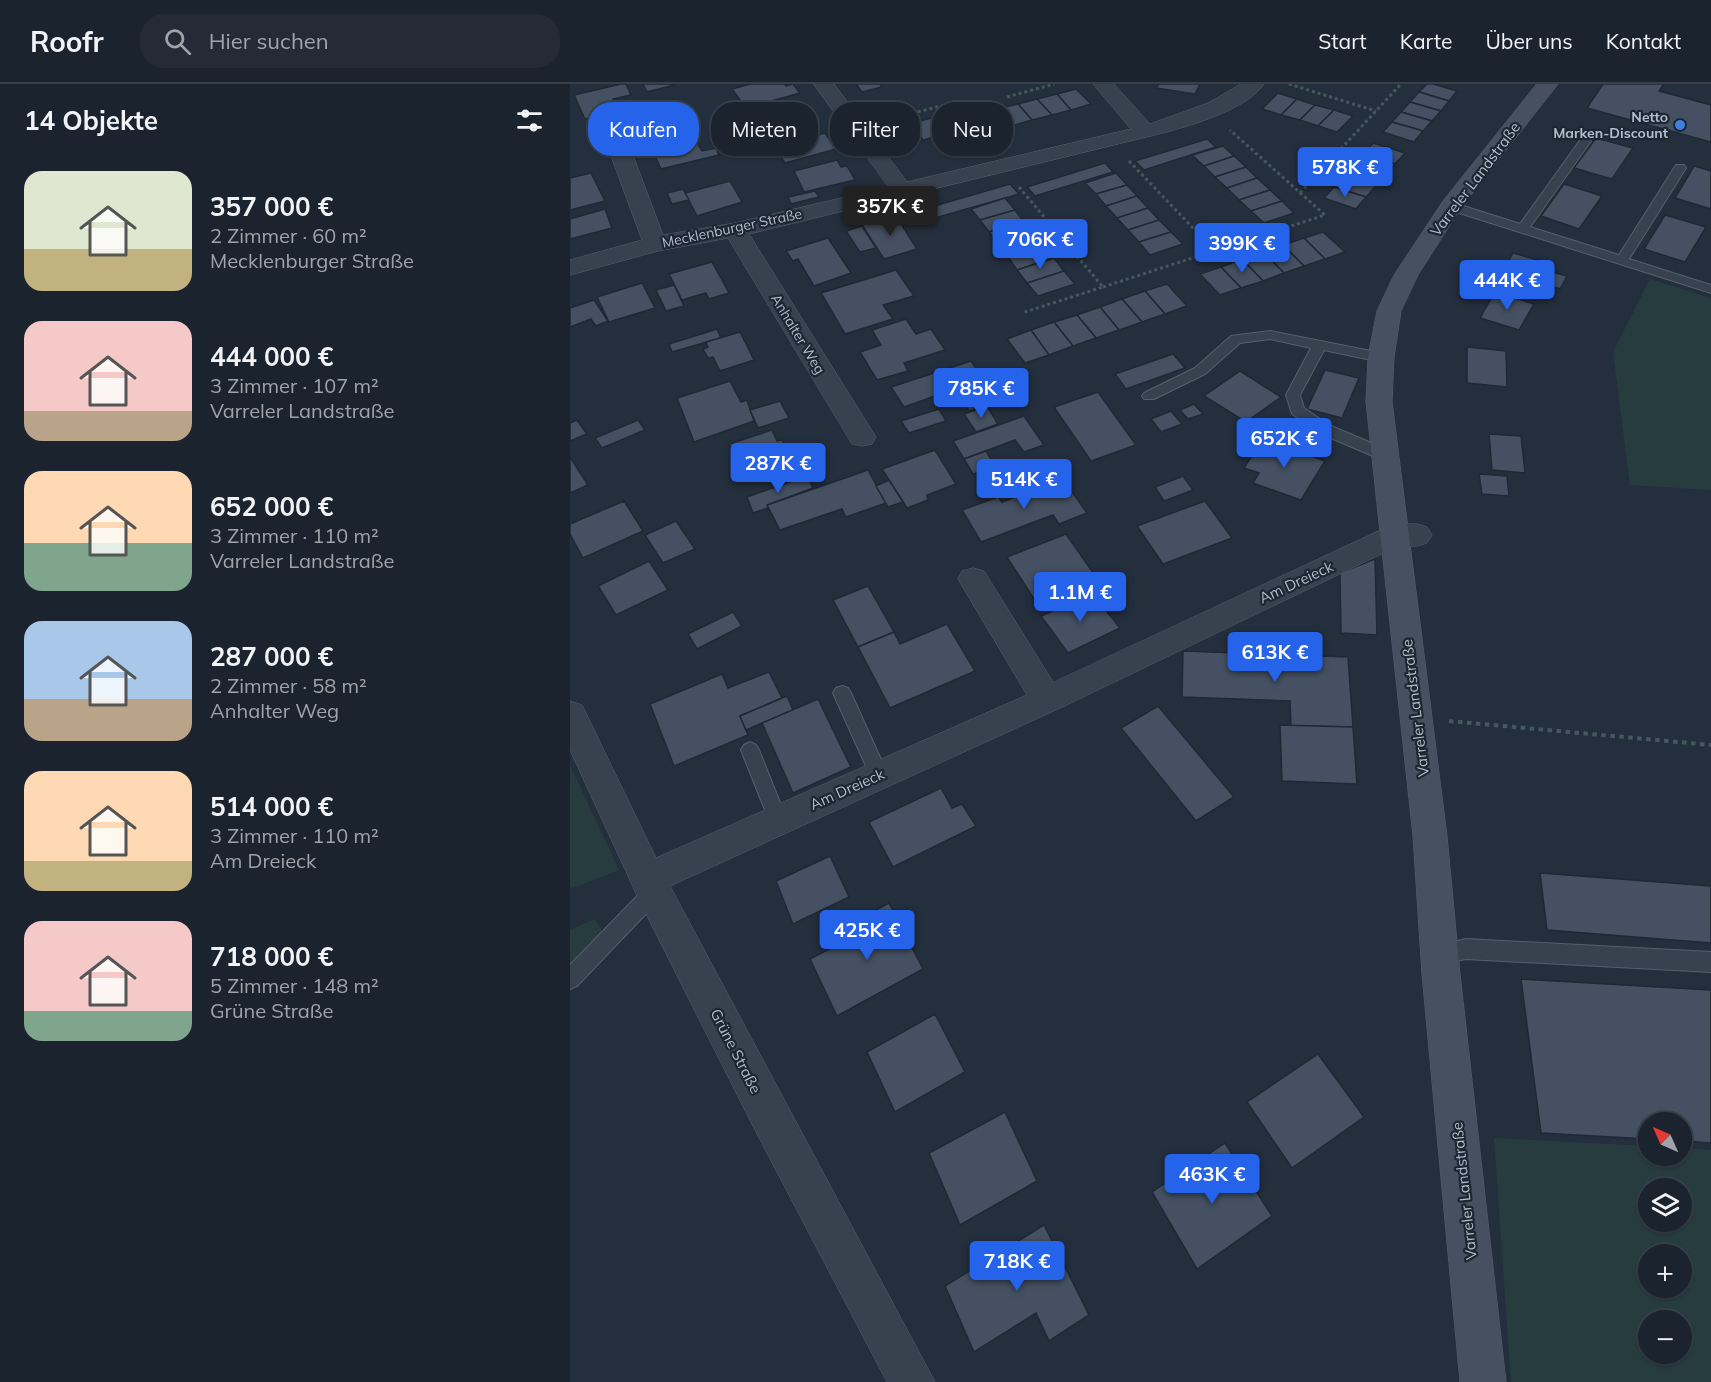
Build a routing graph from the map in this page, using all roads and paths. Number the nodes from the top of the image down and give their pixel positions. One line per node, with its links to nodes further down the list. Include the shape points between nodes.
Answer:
1 (824, 84): 9 (street)
2 (1054, 84): 8 (path)
3 (1103, 84): 12 (street)
4 (1254, 84): 10 (street, Mecklenburger Straße)
5 (1289, 84): 11 (path)
6 (1401, 84): 11 (path)
7 (1548, 84): 21 (main road, Varreler Landstraße)
8 (1007, 97)
9 (837, 102)
10 (1209, 111): 12 (street, Mecklenburger Straße); 20 (path)
11 (1376, 111): 20 (path)
12 (1145, 132): 13 (street, Mecklenburger Straße)
13 (1110, 141): 17 (street, Mecklenburger Straße); 25 (path)
14 (1585, 141): 22 (lane)
15 (622, 156): 24 (street)
16 (877, 156): 19 (street)
17 (1000, 166): 19 (street, Mecklenburger Straße); 28 (path)
18 (1680, 168): 26 (lane)
19 (901, 189): 23 (street, Mecklenburger Straße)
20 (1300, 193): 25 (path, via 1325,215)
21 (1451, 206): 22 (lane); 32 (main road, Varreler Landstraße, via 1396,293)
22 (1523, 228): 26 (lane)
23 (735, 230): 24 (street, Mecklenburger Straße); 34 (street, Anhalter Weg)
24 (655, 244): 27 (street, Mecklenburger Straße)
25 (1215, 251): 28 (path)
26 (1622, 260): 29 (lane)
27 (570, 268)
28 (1103, 287): 30 (path)
29 (1711, 289)
30 (1022, 313)
31 (1319, 346): 32 (lane); 33 (lane, via 1270,335 1236,339 1200,371); 35 (lane, via 1293,395 1297,410 1324,429)
32 (1381, 357): 35 (main road, Varreler Landstraße, via 1379,402)
33 (1149, 396)
34 (862, 437)
35 (1385, 455): 36 (main road, Varreler Landstraße)
36 (1406, 535): 39 (street, Am Dreieck); 41 (main road, Varreler Landstraße)
37 (973, 579): 39 (street)
38 (842, 693): 44 (lane)
39 (1047, 700): 44 (street, Am Dreieck)
40 (570, 715): 46 (street, Grüne Straße)
41 (1416, 718): 42 (path); 47 (main road, Varreler Landstraße)
42 (1711, 745)
43 (750, 750): 45 (lane)
44 (879, 775): 45 (street, Am Dreieck)
45 (778, 820): 46 (street, Am Dreieck)
46 (651, 885): 49 (lane); 50 (street, Grüne Straße)
47 (1440, 954): 48 (lane, via 1466,949); 51 (main road, Varreler Landstraße)
48 (1711, 962)
49 (574, 973)
50 (912, 1382)
51 (1483, 1382)

